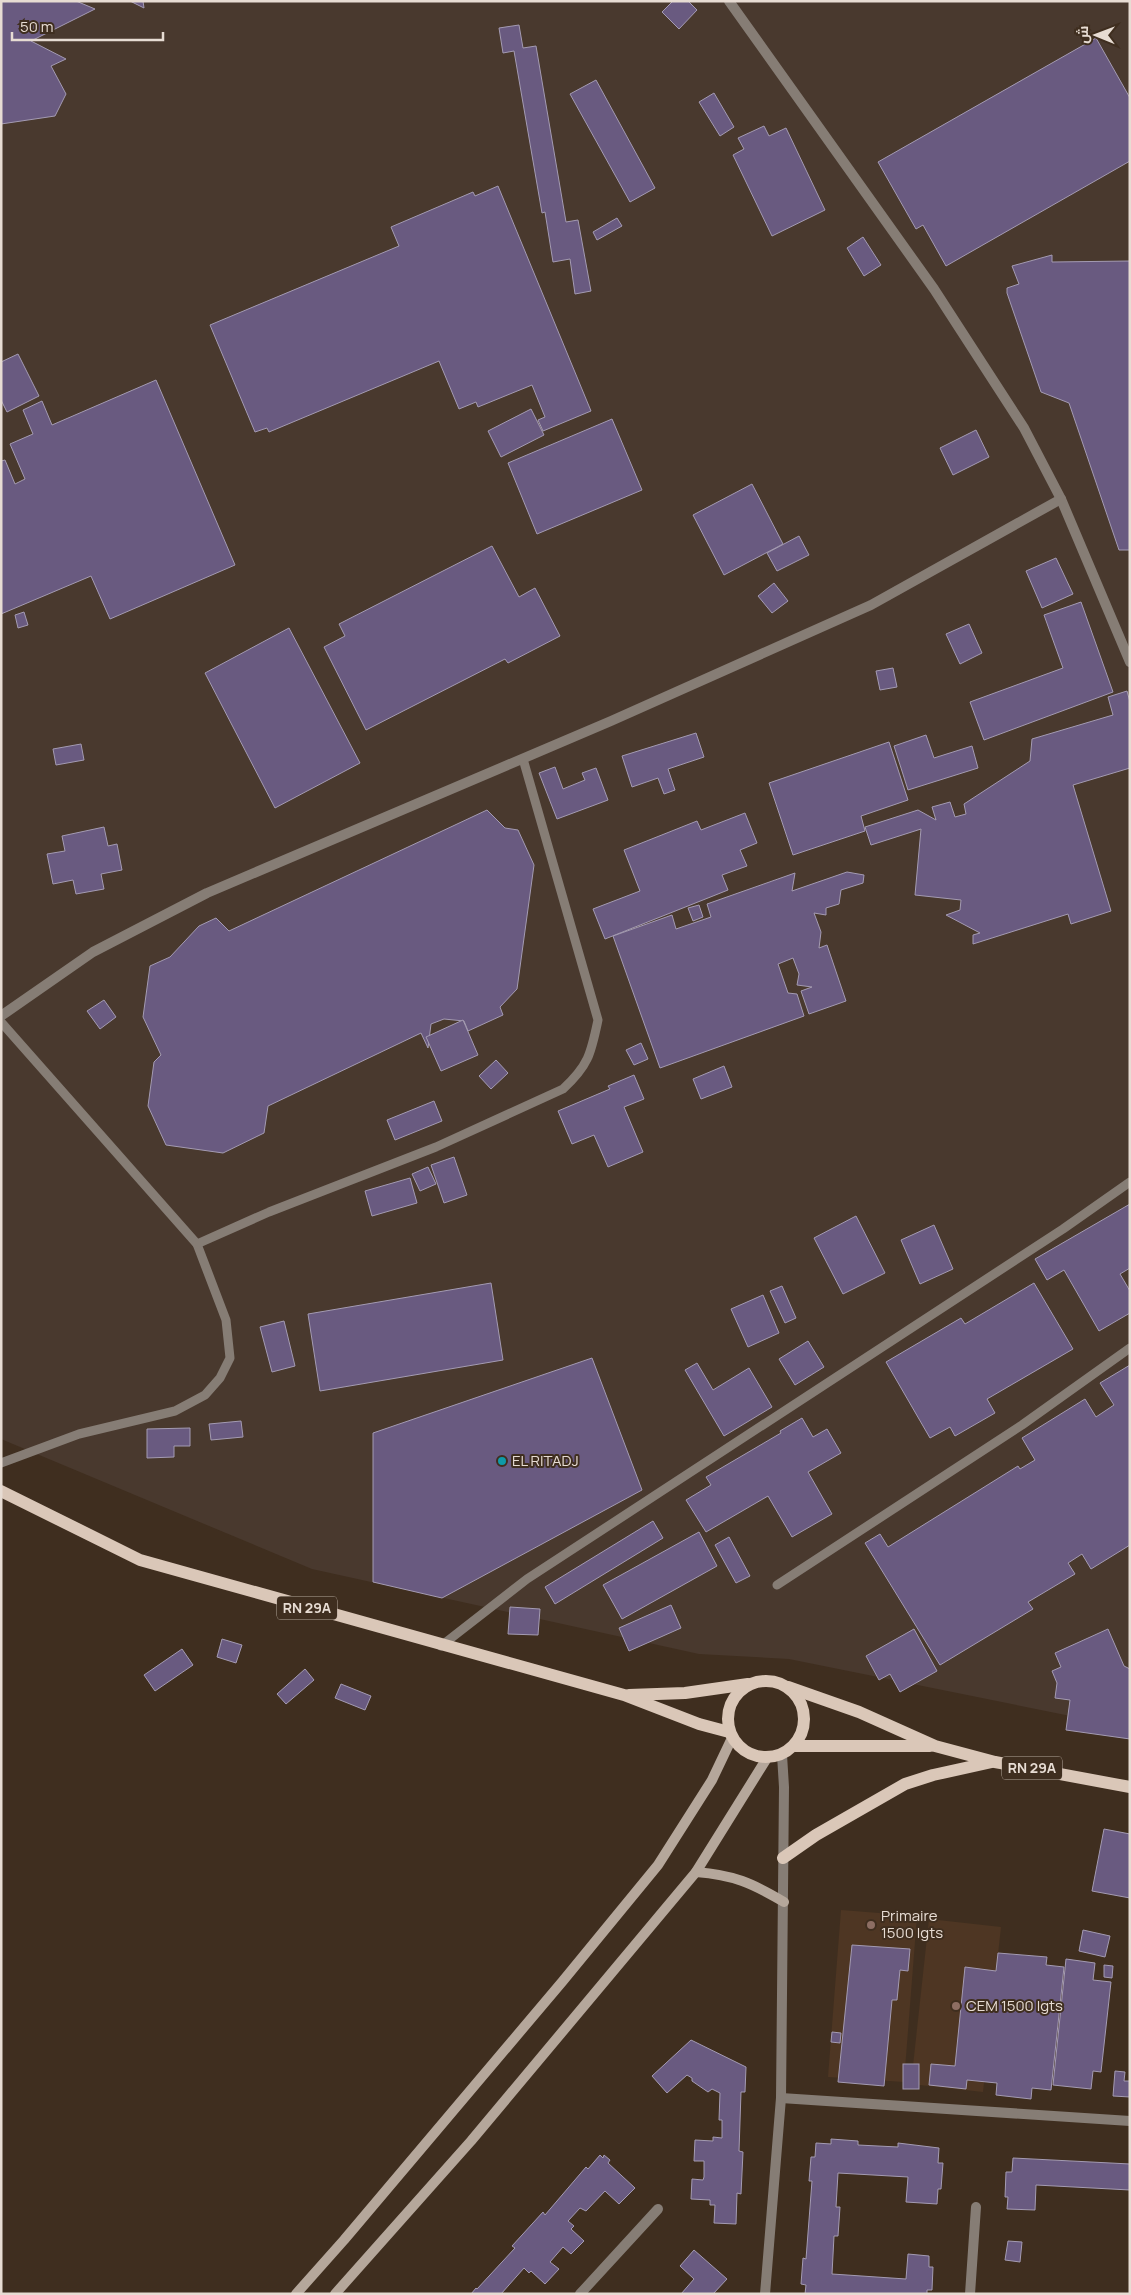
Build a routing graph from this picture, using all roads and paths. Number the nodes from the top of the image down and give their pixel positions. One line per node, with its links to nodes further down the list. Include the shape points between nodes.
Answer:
1 (729, 1): 2 (street, via 934,289 1024,428)
2 (1061, 499): 3 (street); 4 (street, via 871,605)
3 (1130, 662)
4 (523, 758): 5 (street, via 207,893 93,952); 8 (lane, via 598,1020 590,1055 579,1074 564,1088 436,1147 269,1212)
5 (1, 1016)
6 (1, 1022): 8 (lane)
7 (1130, 1182): 13 (lane, via 527,1579)
8 (197, 1244): 10 (lane, via 226,1320 230,1358 206,1395 174,1411 80,1434)
9 (1130, 1348): 12 (lane, via 1022,1425)
10 (1, 1463)
11 (1, 1492): 13 (main road, RN 29A, via 140,1560)
12 (777, 1586)
13 (441, 1646): 16 (main road, RN 29A)
14 (749, 1684): 15 (main road, via 762,1680); 16 (main road, RN 29A, via 685,1693); 17 (main road, via 738,1692 731,1704 728,1718)
15 (788, 1686): 18 (main road, via 804,1708 804,1728); 19 (main road, RN 29A, via 859,1712)
16 (624, 1695): 17 (main road, RN 29A)
17 (731, 1735): 21 (main road, via 741,1749 753,1756); 31 (street, via 712,1780 658,1865 556,1990)
18 (795, 1746): 19 (main road, RN 29A); 20 (main road)
19 (935, 1746): 22 (main road, RN 29A)
20 (782, 1755): 21 (main road); 24 (street)
21 (767, 1758): 25 (street)
22 (995, 1762): 23 (main road, RN 29A); 24 (main road, via 905,1784 816,1835)
23 (1130, 1787)
24 (783, 1858): 26 (street)
25 (696, 1872): 26 (street, via 722,1874 752,1883); 32 (street, via 471,2141)
26 (784, 1902): 27 (street)
27 (781, 2098): 28 (street); 34 (street)
28 (1130, 2121)
29 (976, 2207): 35 (street)
30 (658, 2209): 33 (street)
31 (296, 2294)
32 (336, 2294)
33 (580, 2294)
34 (765, 2294)
35 (970, 2294)

